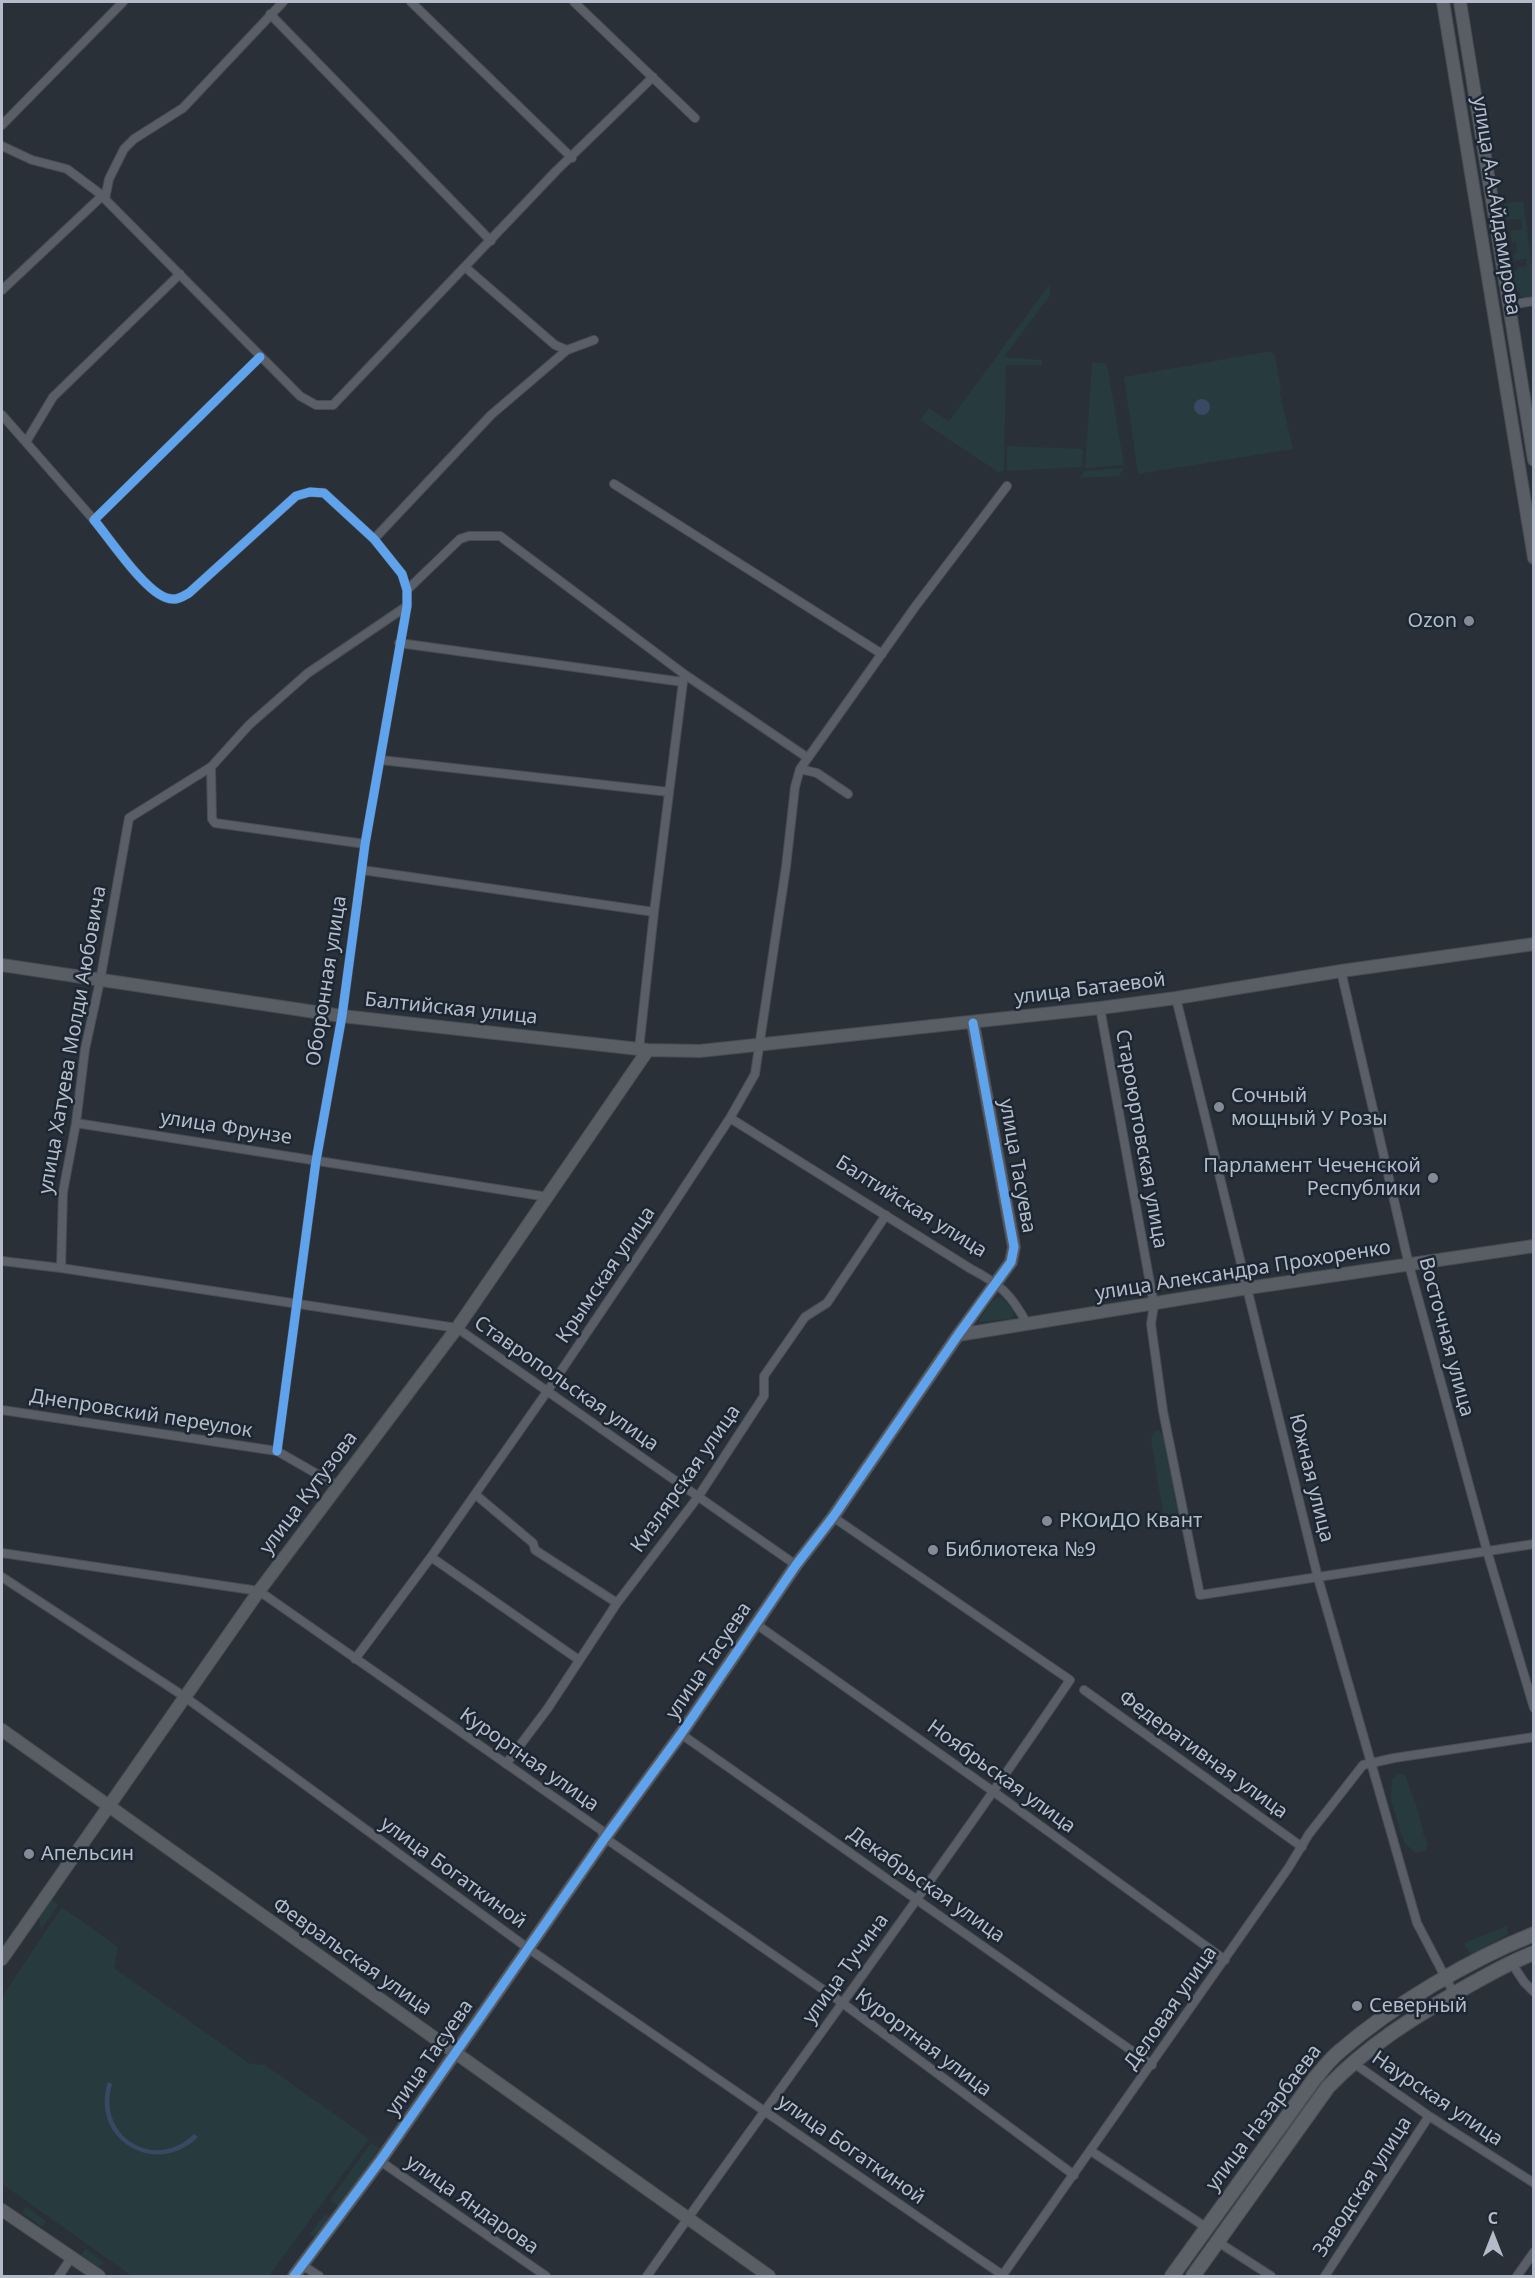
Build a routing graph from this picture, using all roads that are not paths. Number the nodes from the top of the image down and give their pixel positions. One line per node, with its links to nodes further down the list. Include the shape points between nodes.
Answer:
1 (123, 2): 10 (street)
2 (283, 2): 7 (street)
3 (411, 2): 12 (street)
4 (574, 2): 8 (street)
5 (1443, 2): 31 (street, улица А.А.Айдамирова)
6 (1460, 2): 19 (street, улица А.А.Айдамирова)
7 (270, 14): 13 (street, via 183,108 124,149); 14 (street)
8 (653, 77): 9 (street); 12 (street)
9 (695, 118)
10 (2, 125)
11 (2, 146): 13 (street, via 32,160 66,169)
12 (573, 158): 14 (street)
13 (103, 198): 16 (street); 17 (street)
14 (491, 241): 15 (street)
15 (465, 267): 21 (street, via 555,345); 22 (street, via 333,405 316,405 300,396)
16 (180, 274): 22 (street); 25 (street, via 53,397)
17 (2, 290)
18 (1533, 301): 19 (street)
19 (1509, 305): 24 (street, улица А.А.Айдамирова)
20 (594, 340): 21 (street)
21 (567, 350): 30 (street, via 491,415)
22 (260, 357): 29 (street)
23 (2, 415): 25 (street, Оборонная улица)
24 (1530, 416): 26 (street, улица А.А.Айдамирова)
25 (26, 442): 29 (street, Оборонная улица)
26 (1533, 460)
27 (614, 484): 35 (street)
28 (1007, 486): 35 (street)
29 (94, 520): 30 (street, Оборонная улица, via 149,587 168,599 179,599 189,593 296,496 324,493)
30 (374, 540): 32 (street, Оборонная улица, via 402,574)
31 (1533, 558)
32 (407, 590): 33 (street, Оборонная улица); 36 (street, via 460,539 500,536)
33 (407, 606): 34 (street, Оборонная улица); 39 (street, via 308,673 249,725)
34 (399, 643): 36 (street); 38 (street, Оборонная улица)
35 (882, 654): 37 (street)
36 (684, 678): 37 (street); 41 (street)
37 (808, 758): 40 (street)
38 (381, 760): 41 (street); 43 (street, Оборонная улица)
39 (211, 767): 43 (street, via 215,823); 49 (street, улица Хатуева Молди Аюбовича, via 129,818)
40 (800, 769): 42 (street, via 817,773); 54 (street, Крымская улица)
41 (669, 792): 45 (street)
42 (848, 794)
43 (365, 844): 44 (street, Оборонная улица)
44 (362, 870): 45 (street); 52 (street, Оборонная улица)
45 (654, 912): 55 (street)
46 (1533, 944): 48 (street, улица Батаевой)
47 (2, 965): 49 (street, Балтийская улица)
48 (1341, 971): 50 (street, улица Батаевой); 63 (street, Восточная улица)
49 (100, 981): 52 (street, Балтийская улица); 57 (street, улица Хатуева Молди Аюбовича, via 85,1049)
50 (1176, 998): 51 (street, улица Батаевой); 66 (street, Южная улица)
51 (1100, 1008): 53 (street, улица Батаевой); 68 (street, Староюртовская улица)
52 (342, 1016): 55 (street, Балтийская улица); 58 (street, Оборонная улица)
53 (973, 1023): 54 (street, улица Батаевой); 65 (street, улица Тасуева, via 1014,1247 1011,1262)
54 (758, 1046): 55 (street, улица Батаевой, via 700,1052); 56 (street, Крымская улица, via 755,1074)
55 (644, 1050): 59 (street, улица Кутузова)
56 (730, 1118): 60 (street, Балтийская улица); 72 (street, Крымская улица)
57 (76, 1123): 58 (street, улица Фрунзе); 64 (street, улица Хатуева Молди Аюбовича, via 63,1192)
58 (316, 1161): 59 (street, улица Фрунзе); 67 (street, Оборонная улица)
59 (548, 1197): 70 (street, улица Кутузова)
60 (886, 1215): 65 (street, Балтийская улица); 77 (street, Кизлярская улица, via 827,1303 805,1317 764,1376 764,1396)
61 (1533, 1246): 63 (street, улица Александра Прохоренко)
62 (2, 1261): 64 (street, Ставропольская улица)
63 (1409, 1265): 66 (street, улица Александра Прохоренко); 80 (street, Восточная улица)
64 (61, 1268): 67 (street, Ставропольская улица)
65 (997, 1282): 69 (street, Балтийская улица, via 1009,1293); 71 (street, улица Тасуева)
66 (1248, 1288): 68 (street, улица Александра Прохоренко); 85 (street, Южная улица)
67 (297, 1304): 70 (street, Ставропольская улица); 74 (street, Оборонная улица)
68 (1154, 1305): 69 (street, улица Александра Прохоренко); 85 (street, Староюртовская улица, via 1151,1324 1163,1411 1200,1595)
69 (1028, 1324): 71 (street, улица Александра Прохоренко)
70 (457, 1328): 72 (street, Ставропольская улица); 75 (street, улица Кутузова)
71 (958, 1335): 78 (street, улица Тасуева)
72 (547, 1390): 76 (street, Крымская улица); 77 (street, Ставропольская улица)
73 (2, 1410): 74 (street, Днепровский переулок)
74 (277, 1451): 75 (street, Днепровский переулок)
75 (338, 1486): 86 (street, улица Кутузова)
76 (476, 1496): 82 (street, Крымская улица); 87 (street, via 533,1543 535,1550)
77 (698, 1497): 83 (street, Ставропольская улица); 87 (street, Кизлярская улица)
78 (833, 1517): 83 (street, улица Тасуева); 99 (street, улица Тучина, via 1070,1680)
79 (1533, 1544): 80 (street)
80 (1487, 1551): 85 (street); 93 (street, Восточная улица)
81 (2, 1553): 86 (street, Курортная улица)
82 (431, 1557): 89 (street, Крымская улица); 90 (street)
83 (796, 1565): 88 (street, улица Тасуева)
84 (2, 1577): 92 (street, улица Богаткиной)
85 (1318, 1578): 97 (street, Южная улица)
86 (259, 1591): 89 (street, Курортная улица); 92 (street, улица Кутузова)
87 (617, 1603): 90 (street, Кизлярская улица)
88 (756, 1623): 95 (street, улица Тасуева); 99 (street, Ноябрьская улица)
89 (355, 1659): 98 (street, Курортная улица)
90 (579, 1660): 98 (street, Кизлярская улица)
91 (1084, 1690): 102 (street, Федеративная улица)
92 (185, 1697): 100 (street, улица Кутузова); 105 (street, улица Богаткиной)
93 (1533, 1708)
94 (2, 1730): 100 (street, Февральская улица)
95 (681, 1734): 101 (street, улица Тасуева); 103 (street, Декабрьская улица)
96 (1533, 1737): 97 (street)
97 (1370, 1763): 102 (street, Деловая улица, via 1363,1765); 110 (street, Южная улица, via 1417,1923)
98 (506, 1764): 101 (street, Курортная улица, via 601,1830)
99 (994, 1792): 103 (street, улица Тучина); 108 (street, Ноябрьская улица)
100 (107, 1807): 107 (street, улица Кутузова); 114 (street, Февральская улица)
101 (605, 1838): 105 (street, улица Тасуева); 113 (street, Курортная улица)
102 (1302, 1847): 108 (street, Деловая улица)
103 (917, 1899): 113 (street, улица Тучина); 116 (street, Декабрьская улица)
104 (1533, 1934): 110 (main road, улица Назарбаева)
105 (529, 1948): 114 (street, улица Тасуева); 117 (street, улица Богаткиной)
106 (1533, 1953): 109 (main road, улица Назарбаева)
107 (2, 1959)
108 (1225, 1960): 116 (street, Деловая улица)
109 (1511, 1962): 111 (street); 112 (main road, улица Назарбаева)
110 (1445, 1979): 112 (street, Южная улица); 125 (main road, улица Назарбаева, via 1338,2052)
111 (1533, 1992)
112 (1454, 1994): 115 (main road, улица Назарбаева, via 1406,2022)
113 (841, 2002): 117 (street, улица Тучина); 121 (street, Курортная улица)
114 (455, 2054): 120 (street, улица Тасуева); 124 (street, Февральская улица)
115 (1352, 2062): 118 (street, Наурская улица); 126 (main road, улица Назарбаева, via 1328,2087)
116 (1152, 2065): 119 (street, Деловая улица)
117 (765, 2110): 124 (street, улица Тучина); 130 (street, улица Богаткиной)
118 (1430, 2116): 122 (street, Наурская улица); 141 (street, Заводская улица)
119 (1091, 2151): 121 (street, Деловая улица); 125 (street)
120 (380, 2161): 129 (street, улица Тасуева); 135 (street, улица Яндарова)
121 (1074, 2175): 130 (street, Деловая улица)
122 (1533, 2183)
123 (2, 2210): 128 (street)
124 (688, 2218): 136 (street, улица Тучина); 137 (street, Февральская улица)
125 (1207, 2228): 138 (main road, улица Назарбаева)
126 (1218, 2242): 139 (main road, улица Назарбаева); 140 (street)
127 (1533, 2252): 142 (street)
128 (72, 2258): 131 (street); 132 (street)
129 (302, 2265): 133 (street, улица Тасуева); 134 (street)
130 (1003, 2276)
131 (59, 2277)
132 (99, 2277)
133 (294, 2277)
134 (319, 2277)
135 (546, 2277)
136 (647, 2277)
137 (769, 2277)
138 (1172, 2277)
139 (1193, 2277)
140 (1271, 2277)
141 (1325, 2277)
142 (1517, 2277)

